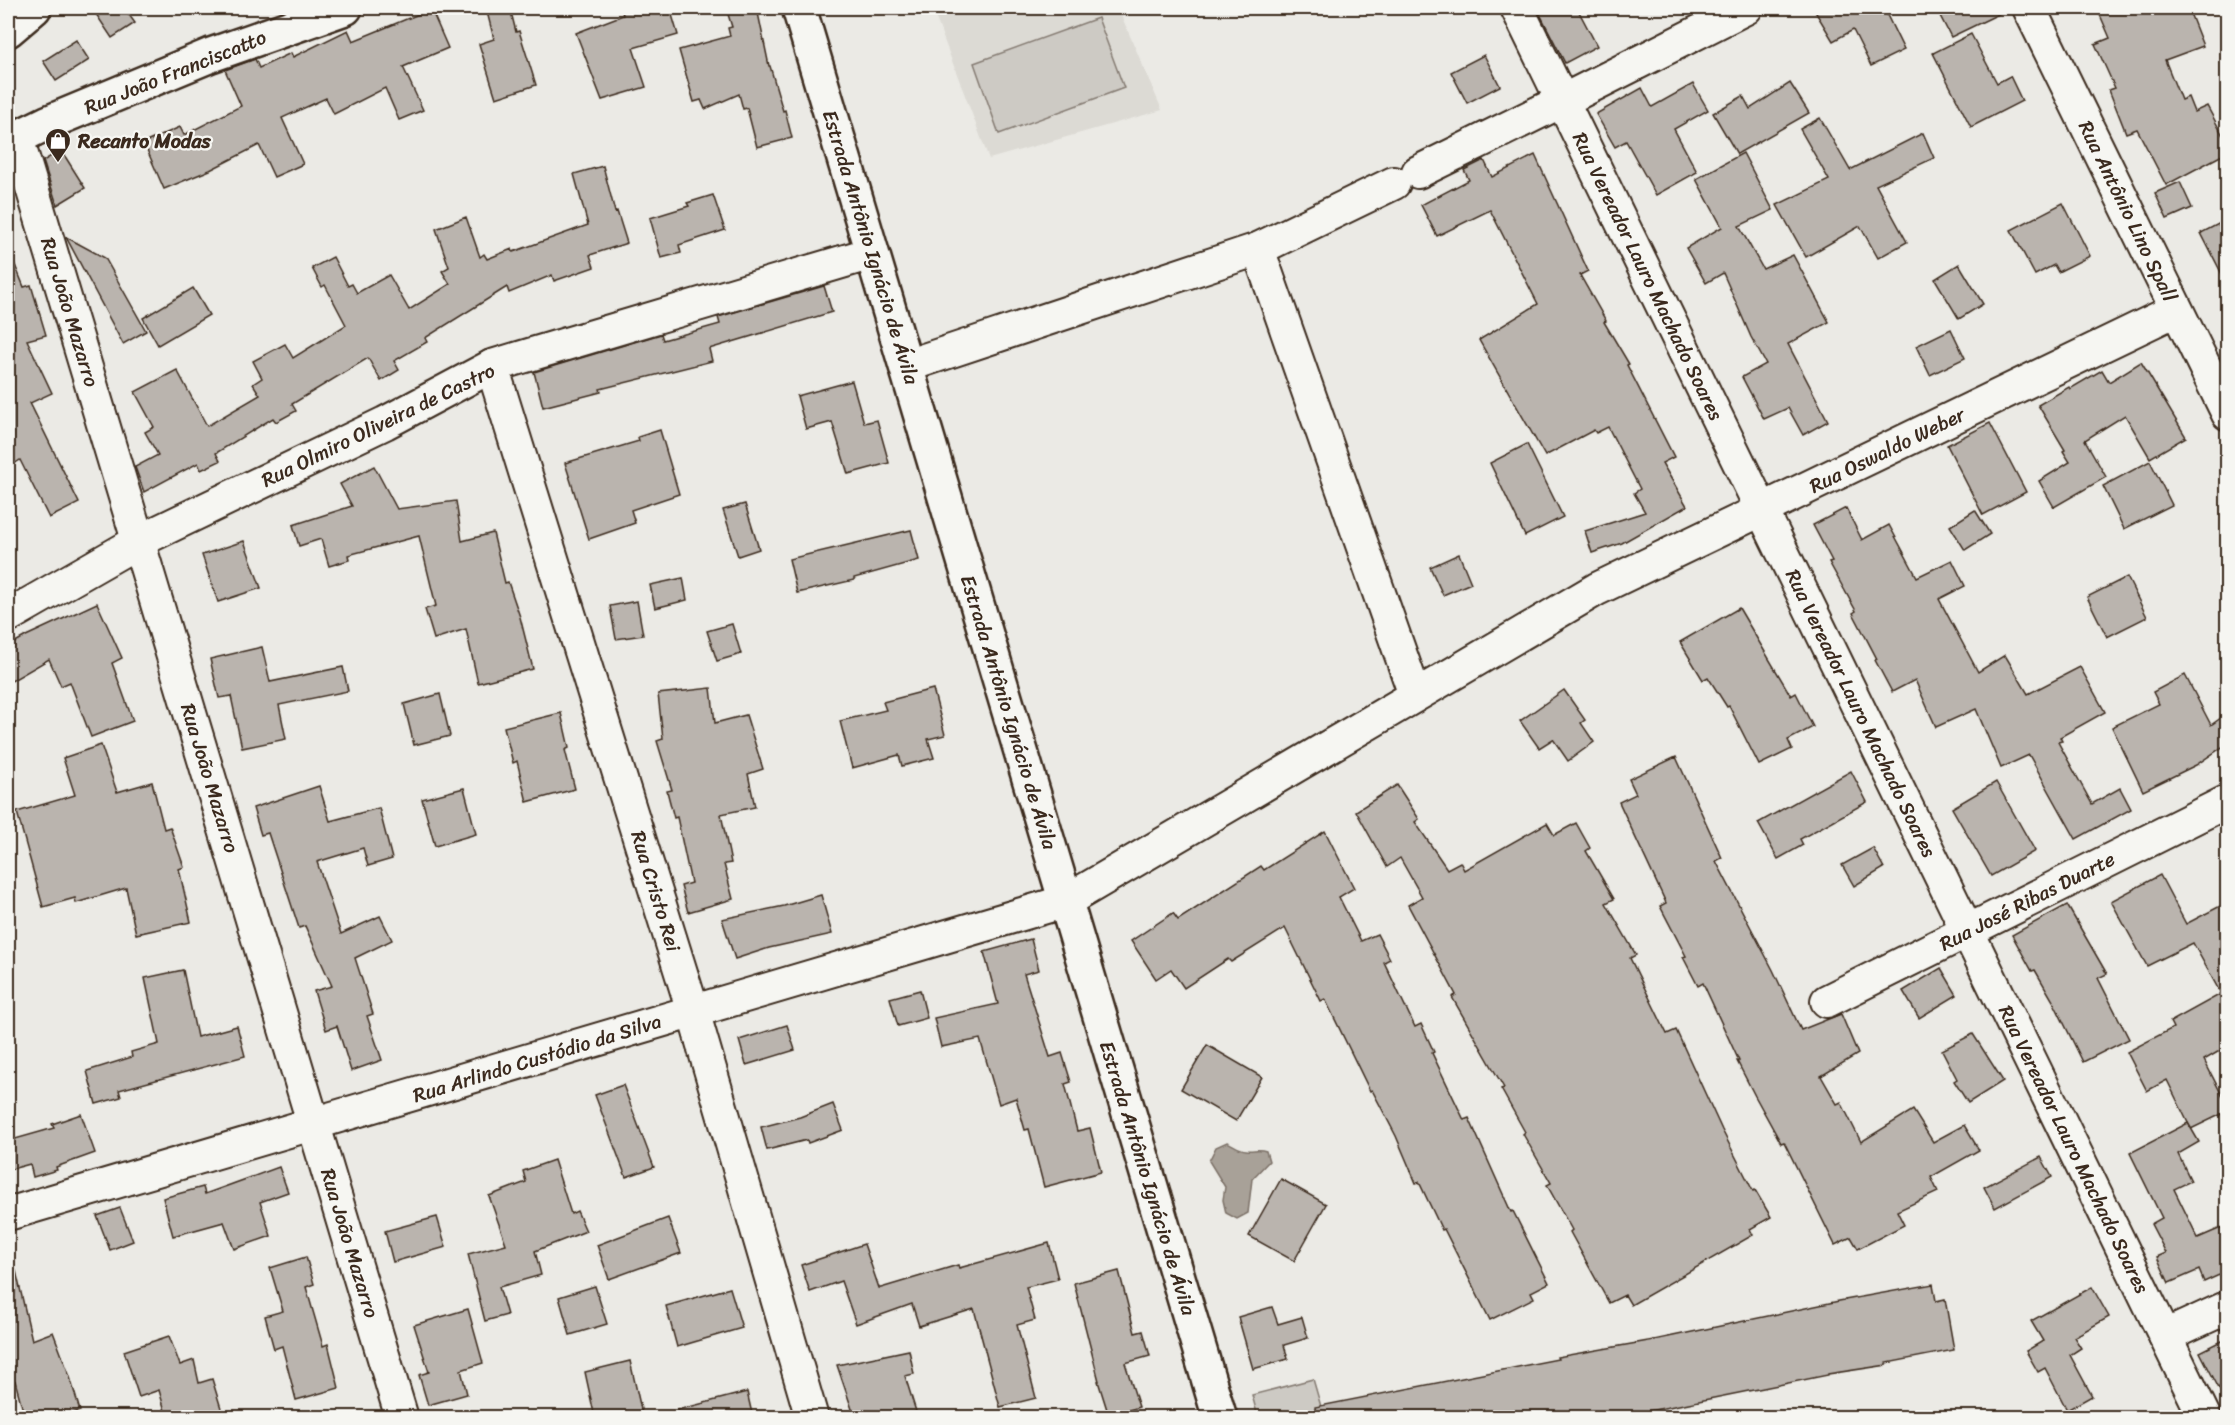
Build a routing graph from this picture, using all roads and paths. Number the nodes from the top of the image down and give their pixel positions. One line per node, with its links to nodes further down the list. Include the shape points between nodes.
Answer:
1 (34, 8): 7 (street)
2 (345, 8): 9 (street, Rua João Franciscatto, via 211,55)
3 (799, 8): 11 (street, Estrada Antônio Ignácio de Ávila)
4 (1517, 8): 8 (street, Rua Vereador Lauro Machado Soares)
5 (1746, 8): 8 (street)
6 (2029, 8): 12 (street, Rua Antônio Lino Spall)
7 (8, 30)
8 (1562, 101): 10 (street); 16 (street, Rua Vereador Lauro Machado Soares)
9 (12, 140): 17 (street, Rua João Mazarro)
10 (1258, 249): 14 (street); 19 (street)
11 (872, 253): 13 (street, Rua Olmiro Oliveira de Castro); 14 (street, Estrada Antônio Ignácio de Ávila)
12 (2176, 310): 15 (street, Rua Antônio Lino Spall); 16 (street, Rua Oswaldo Weber)
13 (492, 366): 17 (street, Rua Olmiro Oliveira de Castro, via 386,423); 24 (street, Rua Cristo Rei)
14 (906, 366): 21 (street, Estrada Antônio Ignácio de Ávila)
15 (2228, 414)
16 (1762, 510): 19 (street, Rua Oswaldo Weber, via 1597,588); 22 (street, Rua Vereador Lauro Machado Soares)
17 (139, 541): 18 (street, Rua Olmiro Oliveira de Castro); 25 (street, Rua João Mazarro)
18 (8, 616)
19 (1415, 695): 21 (street, Rua Arlindo Custódio da Silva)
20 (2228, 801): 22 (street, Rua José Ribas Duarte)
21 (1066, 901): 24 (street, Rua Arlindo Custódio da Silva); 31 (street, Estrada Antônio Ignácio de Ávila)
22 (1967, 931): 23 (street, Rua José Ribas Duarte); 28 (street, Rua Vereador Lauro Machado Soares)
23 (1827, 1001)
24 (693, 1011): 25 (street, Rua Arlindo Custódio da Silva); 30 (street, Rua Cristo Rei)
25 (314, 1124): 26 (street, Rua Arlindo Custódio da Silva); 29 (street, Rua João Mazarro)
26 (8, 1214)
27 (2228, 1307): 28 (street)
28 (2166, 1336): 32 (street, Rua Vereador Lauro Machado Soares)
29 (402, 1418)
30 (812, 1418)
31 (1220, 1418)
32 (2205, 1418)

